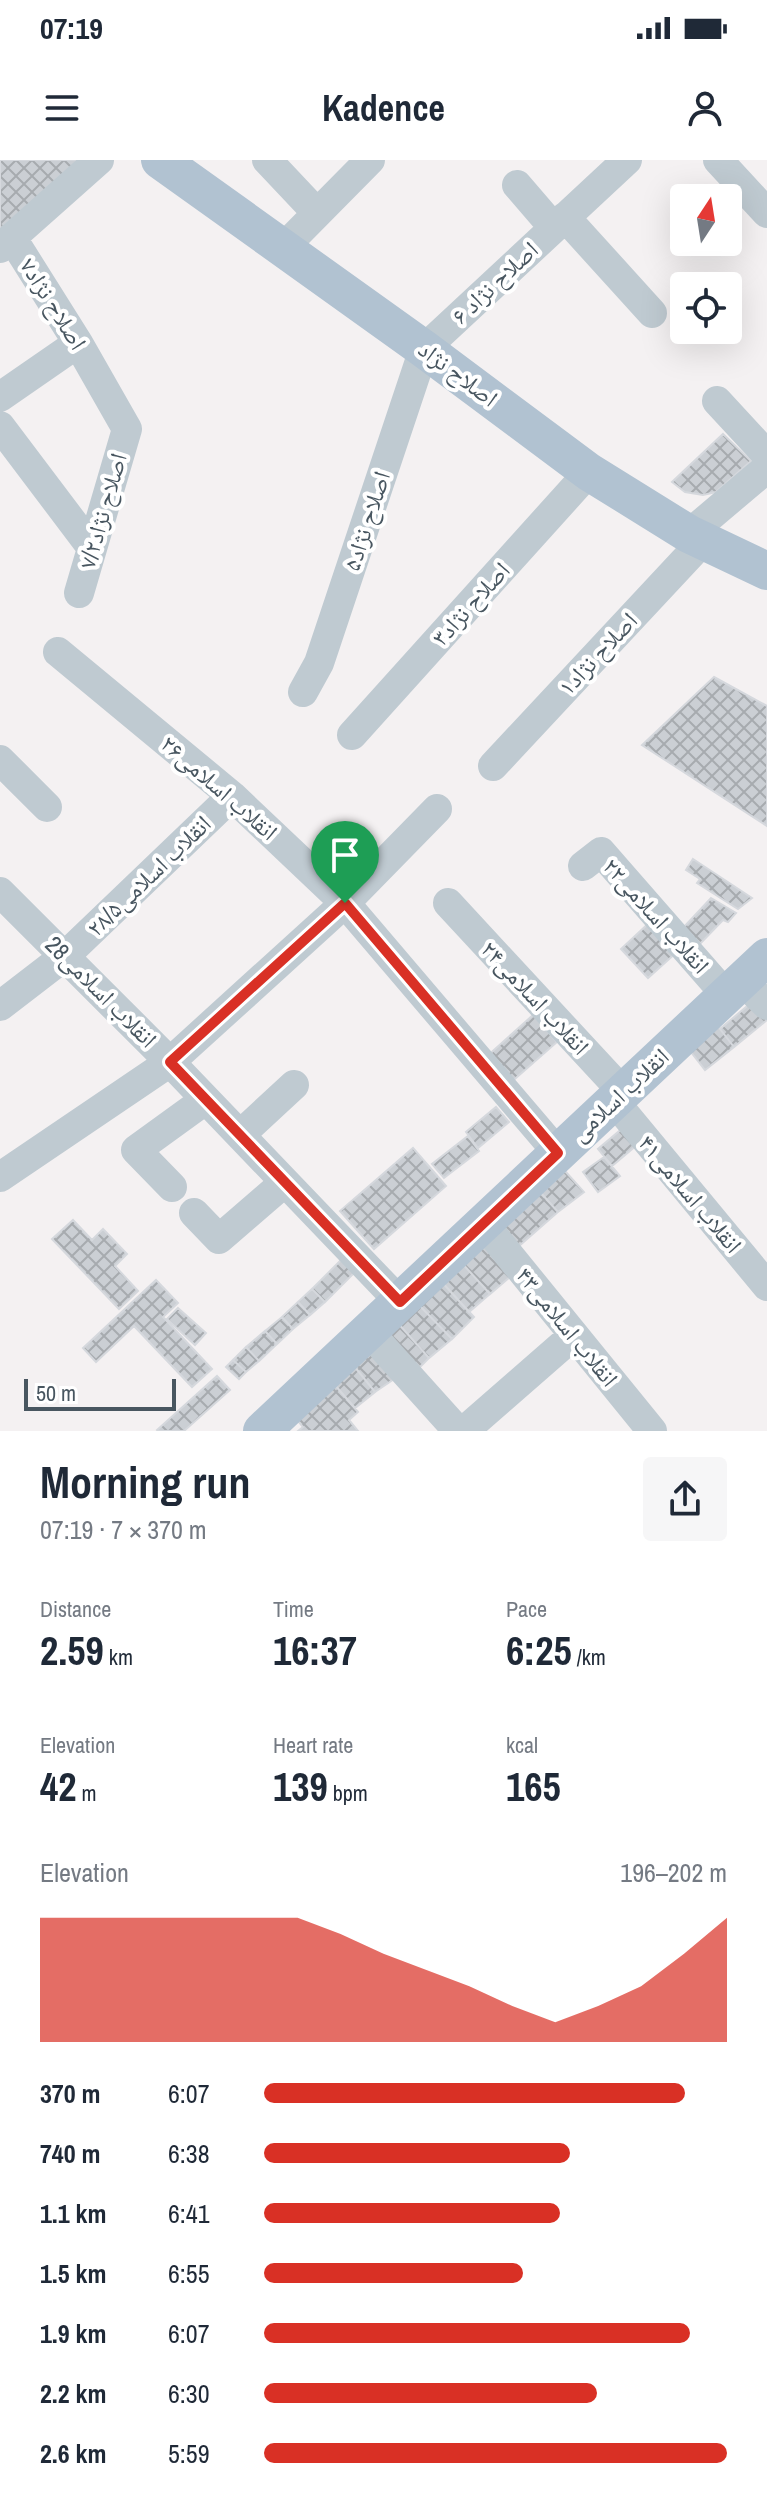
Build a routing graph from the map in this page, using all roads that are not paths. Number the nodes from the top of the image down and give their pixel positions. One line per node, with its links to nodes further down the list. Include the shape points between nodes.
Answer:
1 (99, 160): 11 (street, اصلاح نژاد۷)
2 (160, 160): 12 (main road, اصلاح نژاد)
3 (267, 160): 8 (street)
4 (370, 160): 8 (street)
5 (627, 160): 10 (street, ۶ اصلاح نژاد)
6 (718, 160): 9 (street)
7 (517, 185): 10 (street)
8 (317, 213): 12 (street)
9 (767, 213)
10 (560, 222): 13 (street); 15 (street, ۶ اصلاح نژاد)
11 (6, 243): 14 (street, اصلاح نژاد۷)
12 (283, 248): 15 (main road, اصلاح نژاد)
13 (652, 313)
14 (78, 343): 16 (street); 19 (street, اصلاح نژاد۷)
15 (424, 349): 22 (main road, اصلاح نژاد); 28 (street, اصلاح نژاد۵, via 319,663)
16 (0, 397)
17 (717, 401): 20 (street)
18 (0, 426): 24 (street)
19 (127, 429): 24 (street, اصلاح نژاد۷/۲)
20 (767, 455)
21 (767, 468): 23 (street, اصلاح نژاد۱)
22 (589, 472): 23 (main road, اصلاح نژاد); 29 (street, اصلاح نژاد۳)
23 (696, 537): 25 (main road, اصلاح نژاد); 31 (street, اصلاح نژاد۱)
24 (92, 548): 26 (street, اصلاح نژاد۷/۲)
25 (767, 571)
26 (79, 593)
27 (58, 652): 32 (street, انقلاب اسلامی۲۶)
28 (303, 692)
29 (352, 735)
30 (0, 760): 33 (street)
31 (493, 766)
32 (232, 796): 37 (street, انقلاب اسلامی۲۶); 39 (street, انقلاب اسلامی۲۸/۵)
33 (47, 807)
34 (437, 809): 37 (street)
35 (583, 866): 40 (street, انقلاب اسلامی۲۲, via 601,852)
36 (0, 892): 39 (street, 28انقلاب اسلامی)
37 (345, 903): 42 (street); 47 (street, انقلاب اسلامی۲۶)
38 (448, 903): 44 (street, انقلاب اسلامی۲۴)
39 (65, 956): 41 (street, انقلاب اسلامی۲۸/۵); 42 (street, 28انقلاب اسلامی)
40 (750, 984): 44 (main road, انقلاب اسلامی)
41 (0, 1006)
42 (170, 1062): 45 (street, 28انقلاب اسلامی); 48 (street)
43 (294, 1085): 46 (street)
44 (618, 1096): 47 (main road, انقلاب اسلامی); 53 (street, انقلاب اسلامی۴۱)
45 (205, 1100): 46 (street, 28انقلاب اسلامی); 50 (street, via 136,1150)
46 (240, 1135): 49 (street, 28انقلاب اسلامی)
47 (558, 1153): 52 (main road, انقلاب اسلامی)
48 (0, 1177)
49 (285, 1182): 51 (street, via 219,1239); 54 (street, 28انقلاب اسلامی)
50 (172, 1187)
51 (194, 1213)
52 (483, 1223): 54 (main road, انقلاب اسلامی); 56 (street, انقلاب اسلامی۴۳)
53 (767, 1286)
54 (400, 1302): 55 (main road, انقلاب اسلامی)
55 (368, 1331): 57 (main road, انقلاب اسلامی); 58 (street)
56 (574, 1335): 58 (street); 59 (street, انقلاب اسلامی۴۳)
57 (262, 1431)
58 (461, 1431)
59 (652, 1431)

